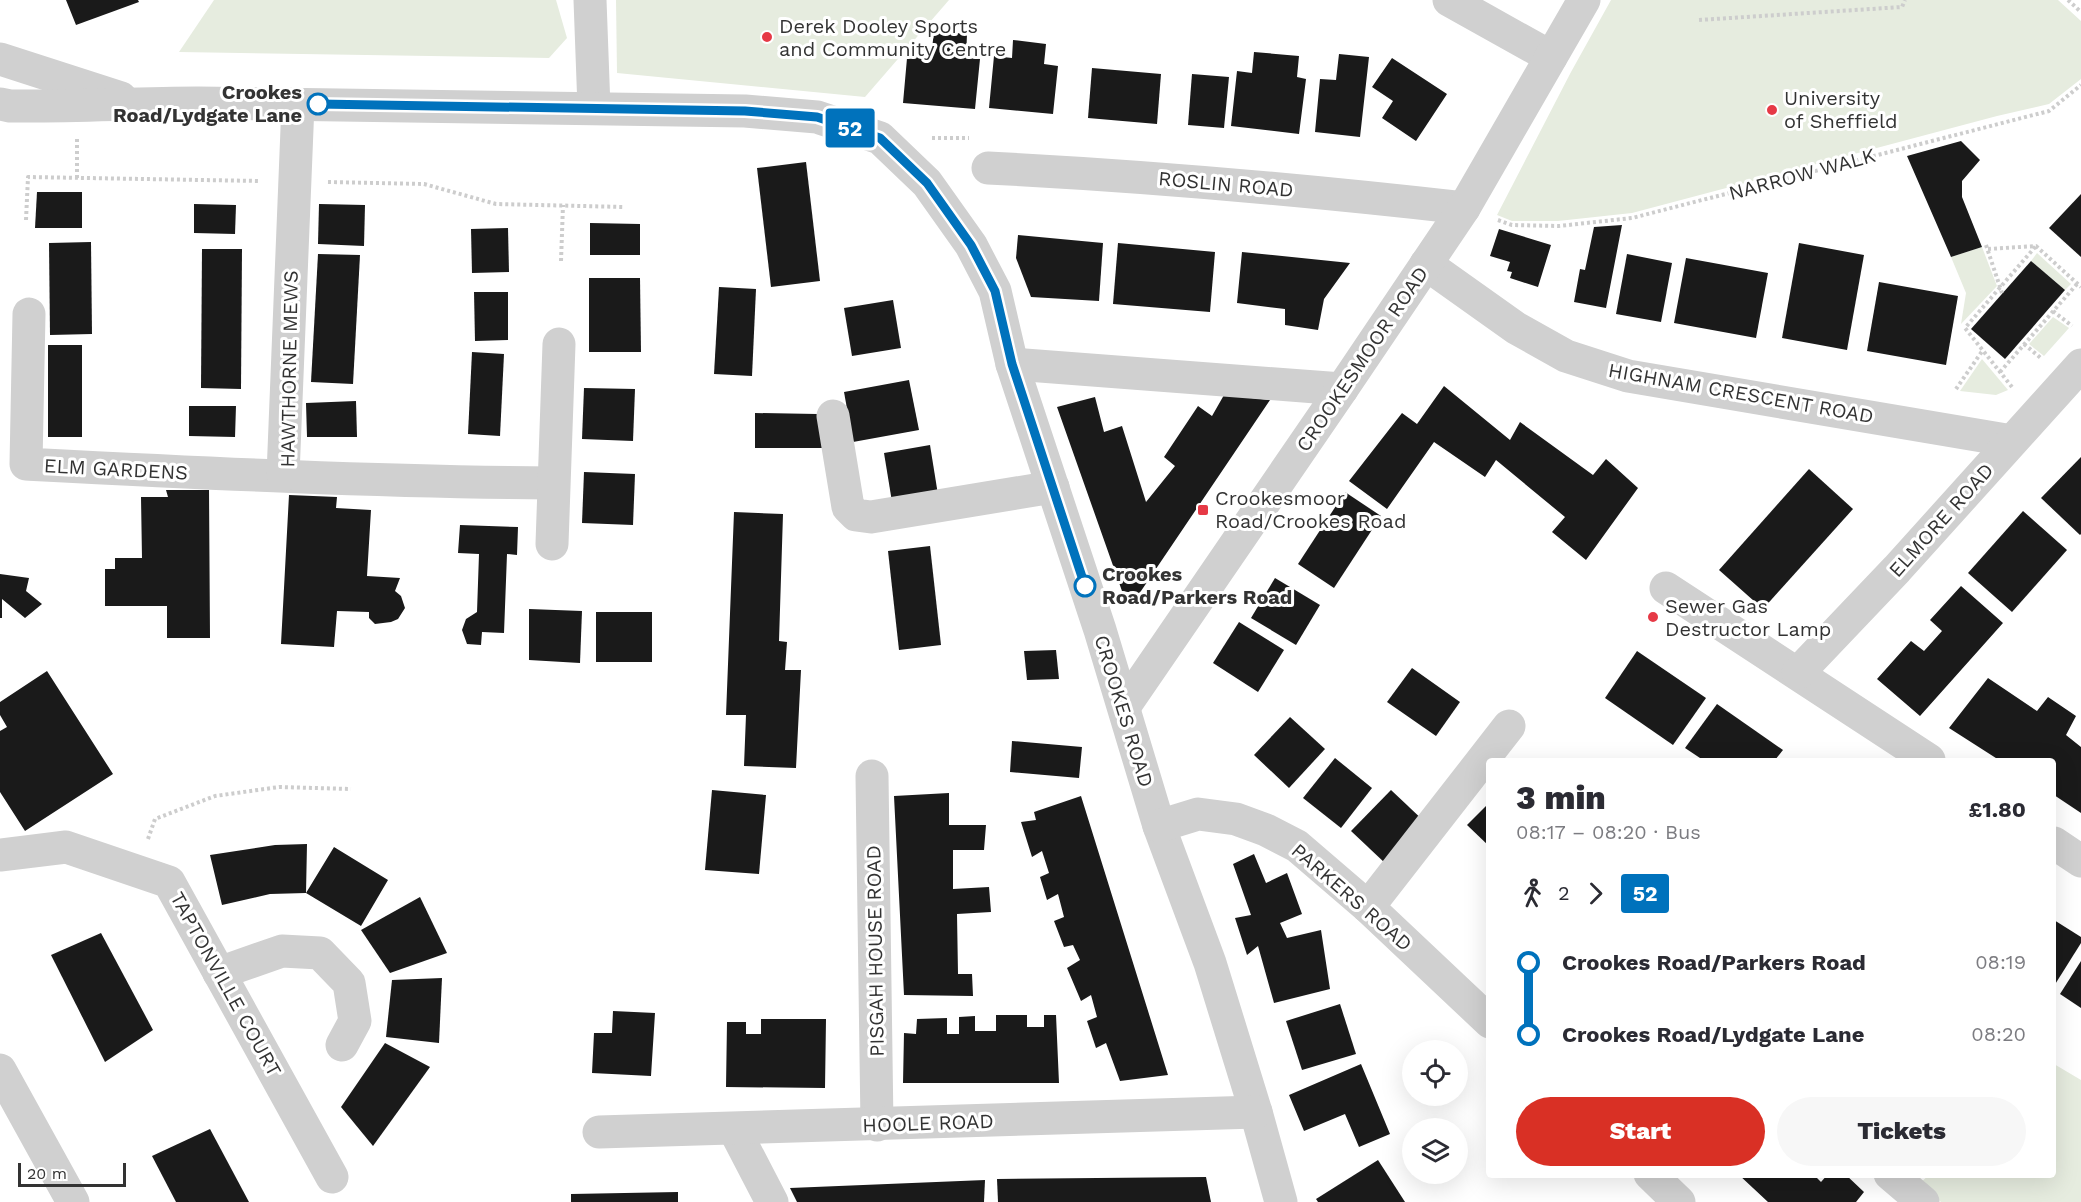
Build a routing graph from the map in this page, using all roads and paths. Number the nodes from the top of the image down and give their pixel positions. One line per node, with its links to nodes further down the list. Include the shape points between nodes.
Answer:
1 (590, 0): 14 (street)
2 (1449, 0): 8 (street)
3 (1584, 0): 8 (street, CROOKESMOOR ROAD)
4 (1905, 0): 7 (path, via 1902,7)
5 (2068, 0): 6 (path)
6 (2081, 12)
7 (1699, 20)
8 (1551, 57): 19 (street, CROOKESMOOR ROAD)
9 (0, 59): 11 (street)
10 (2081, 85): 20 (path, NARROW WALK, via 2049,111 1632,218 1559,226)
11 (137, 103): 12 (street, via 76,107); 13 (street, CROOKES ROAD)
12 (0, 104)
13 (298, 104): 14 (street, CROOKES ROAD); 43 (street, HAWTHORNE MEWS)
14 (594, 108): 35 (street, CROOKES ROAD, via 745,111 817,117 880,138 927,183 971,245 995,291)
15 (77, 132): 17 (path)
16 (988, 168): 19 (street, ROSLIN ROAD, via 1315,191)
17 (78, 178)
18 (563, 206): 22 (path)
19 (1464, 208): 23 (street, CROOKESMOOR ROAD)
20 (1512, 225)
21 (2036, 246): 24 (path); 25 (path); 25 (path, via 1987,247)
22 (561, 261)
23 (1426, 264): 39 (street, CROOKESMOOR ROAD); 42 (street, HIGHNAM CRESCENT ROAD, via 1516,327 1566,356 1628,376)
24 (2077, 284): 26 (path); 28 (path)
25 (2000, 287): 27 (path); 33 (path, via 1965,328)
26 (2081, 288)
27 (2002, 293)
28 (2053, 311): 30 (path); 32 (path)
29 (29, 314): 43 (street, ELM GARDENS, via 26,464)
30 (2072, 326)
31 (559, 344): 44 (street)
32 (2024, 344): 34 (path); 37 (path)
33 (1983, 350): 37 (path); 40 (path)
34 (2042, 359)
35 (1012, 364): 39 (street); 45 (street, CROOKES ROAD)
36 (2081, 365): 42 (street, ELMORE ROAD)
37 (2000, 372): 38 (path)
38 (2012, 387)
39 (1342, 389): 49 (street, CROOKESMOOR ROAD)
40 (1956, 389)
41 (833, 416): 45 (street, via 848,507 856,515 871,518)
42 (2012, 441): 48 (street, ELMORE ROAD)
43 (283, 475): 44 (street, HAWTHORNE MEWS)
44 (553, 483): 46 (street)
45 (1053, 487): 49 (street, CROOKES ROAD)
46 (552, 544)
47 (1666, 588): 48 (street)
48 (1798, 673): 51 (street)
49 (1124, 707): 54 (street, CROOKES ROAD)
50 (1509, 726): 59 (street)
51 (1926, 758)
52 (872, 777): 65 (street, PISGAH HOUSE ROAD)
53 (351, 789): 58 (path, via 279,787 216,796 155,819)
54 (1159, 826): 59 (street, PARKERS ROAD, via 1198,814 1236,819 1266,830 1297,846); 64 (street, CROOKES ROAD, via 1210,963)
55 (2056, 844): 57 (street)
56 (0, 855): 58 (street, TAPTONVILLE COURT, via 66,847)
57 (2081, 861)
58 (136, 871): 60 (street, TAPTONVILLE COURT, via 169,882)
59 (1368, 907): 61 (street, PARKERS ROAD)
60 (219, 973): 62 (street, via 282,951 320,953 349,983 355,1021); 68 (street, TAPTONVILLE COURT)
61 (1486, 1018)
62 (342, 1045)
63 (0, 1070): 70 (street)
64 (1256, 1112): 65 (street, HOOLE ROAD); 72 (street, CROOKES ROAD)
65 (877, 1125): 66 (street, HOOLE ROAD)
66 (734, 1129): 67 (street, HOOLE ROAD); 71 (street)
67 (599, 1132)
68 (332, 1177)
69 (1654, 1178): 73 (street)
70 (73, 1202)
71 (772, 1202)
72 (1281, 1202)
73 (1678, 1202)

